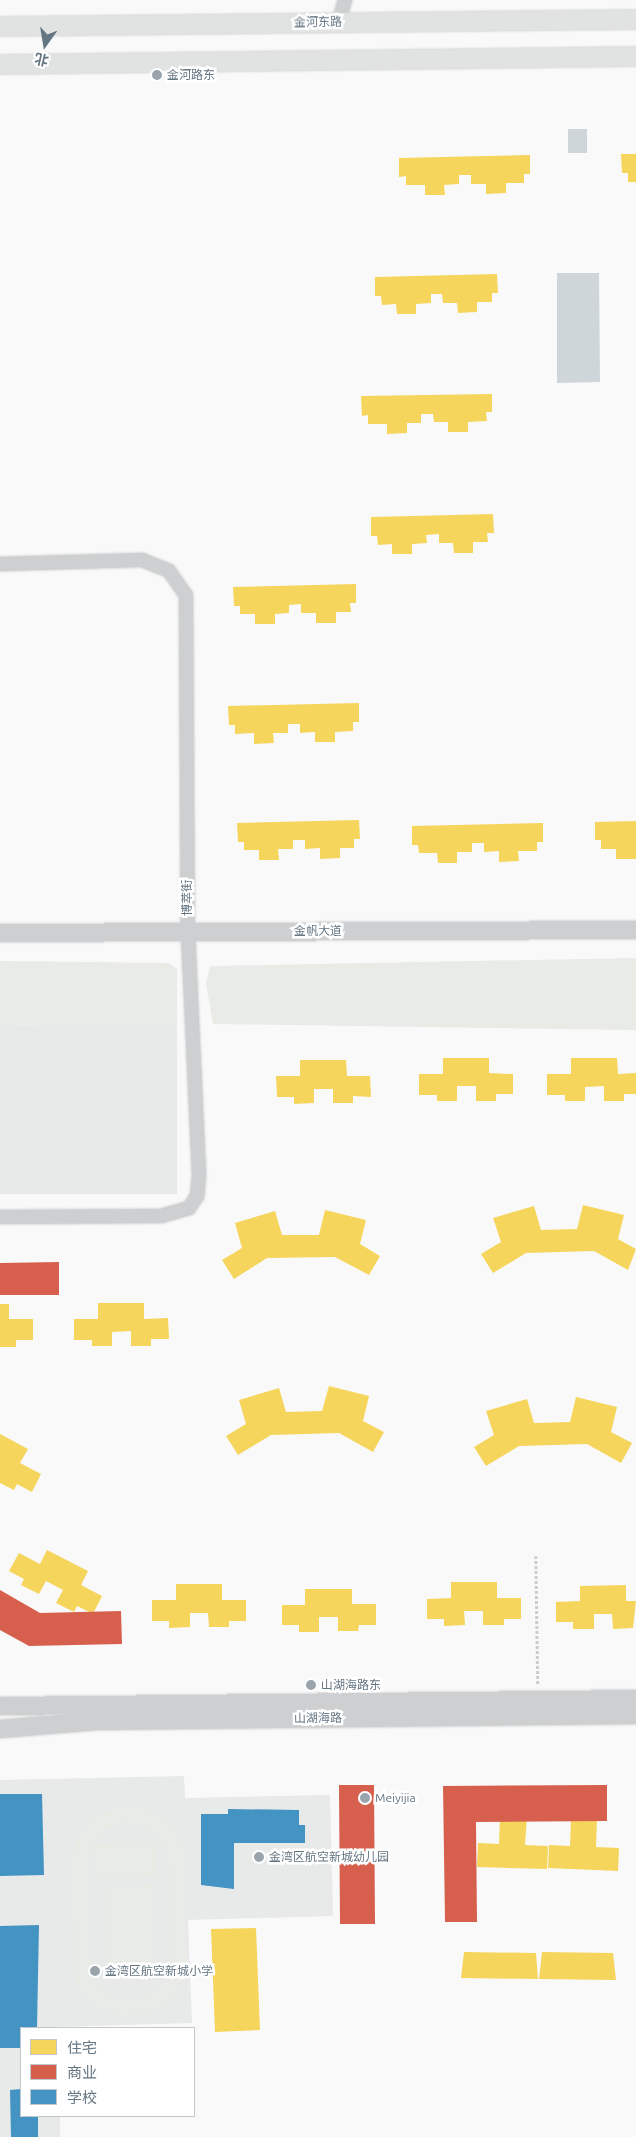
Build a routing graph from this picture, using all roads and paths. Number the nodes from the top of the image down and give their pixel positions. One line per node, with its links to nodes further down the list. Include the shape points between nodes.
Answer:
1 (345, 0): 3 (street)
2 (636, 19): 3 (main road, 金河东路)
3 (339, 21): 4 (main road, 金河东路)
4 (0, 26)
5 (636, 56): 6 (main road)
6 (0, 64)
7 (0, 564): 9 (street, 博萃街, via 142,560 169,571 186,595)
8 (636, 930): 9 (street, 金帆大道)
9 (188, 932): 10 (street, 金帆大道); 11 (street, 博萃街, via 197,1196 189,1208 161,1216)
10 (0, 933)
11 (0, 1217)
12 (536, 1556): 14 (path)
13 (636, 1699): 14 (street, 山湖海路)
14 (538, 1700): 15 (street, 山湖海路)
15 (0, 1706)
16 (636, 1715): 17 (street, 山湖海路, via 97,1721)
17 (0, 1729)

